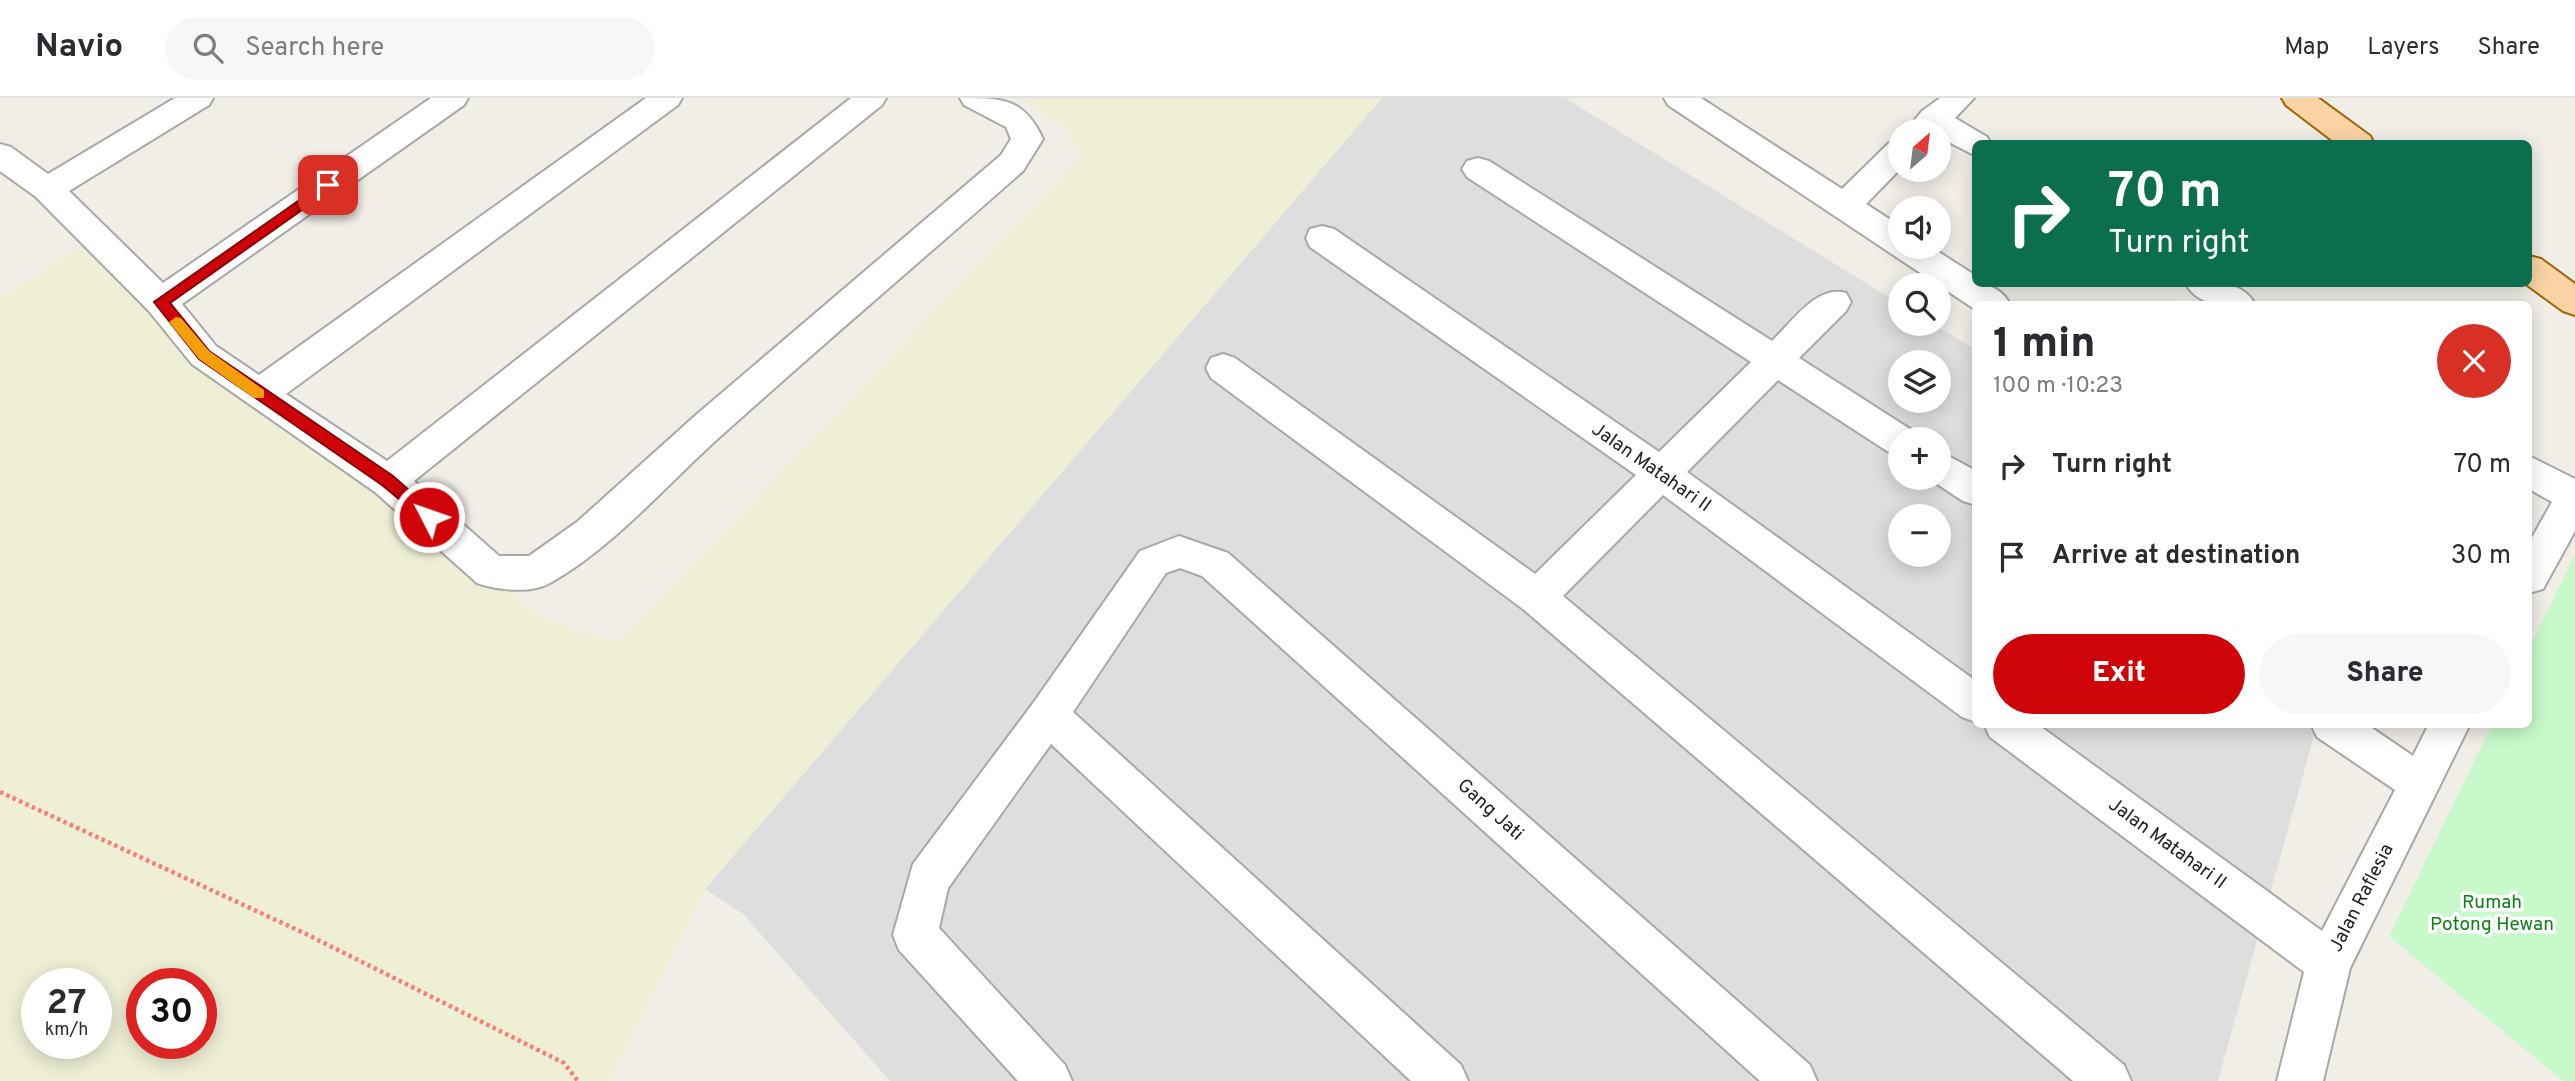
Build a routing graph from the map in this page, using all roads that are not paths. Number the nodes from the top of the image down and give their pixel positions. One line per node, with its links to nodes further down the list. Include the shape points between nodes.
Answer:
1 (198, 98): 16 (street)
2 (453, 98): 25 (street)
3 (667, 98): 30 (street)
4 (871, 98): 35 (street)
5 (975, 98): 35 (street, via 1019,120 1027,139 1012,163 590,533 536,572 491,572)
6 (1959, 98): 9 (street)
7 (2297, 98): 11 (main road)
8 (1699, 103): 17 (street)
9 (1934, 119)
10 (1951, 135): 12 (street)
11 (2354, 140)
12 (1972, 143)
13 (0, 155): 16 (street)
14 (1888, 163): 17 (street)
15 (1478, 169): 28 (street)
16 (47, 189): 25 (street)
17 (1845, 205): 18 (street)
18 (1888, 234)
19 (1322, 238): 32 (street, Jalan Matahari II)
20 (1925, 259): 23 (street)
21 (2532, 270): 27 (main road)
22 (2208, 287): 24 (street)
23 (1988, 301)
24 (2233, 301)
25 (161, 302): 30 (street, via 204,355)
26 (1834, 302): 28 (street)
27 (2575, 302)
28 (1775, 358): 31 (street); 32 (street)
29 (1223, 368): 39 (street)
30 (259, 394): 35 (street)
31 (1888, 433)
32 (1661, 473): 39 (street); 40 (street, Jalan Matahari II)
33 (2532, 473): 37 (street)
34 (1951, 474): 36 (street)
35 (388, 481)
36 (1972, 487)
37 (2575, 497): 38 (street)
38 (2532, 572)
39 (1537, 597): 50 (street)
40 (1972, 701)
41 (1048, 715): 47 (street, via 928,879 915,935); 48 (street); 49 (street, Gang Jati, via 1153,562 1179,552 1215,564)
42 (2009, 728): 46 (street, Jalan Matahari II)
43 (2337, 728): 45 (street)
44 (2448, 728): 45 (street, Jalan Raflesia)
45 (2420, 784): 46 (street, Jalan Raflesia)
46 (2329, 962): 51 (street, Jalan Raflesia)
47 (1049, 1081)
48 (1445, 1081)
49 (1794, 1081)
50 (2108, 1081)
51 (2300, 1081)

